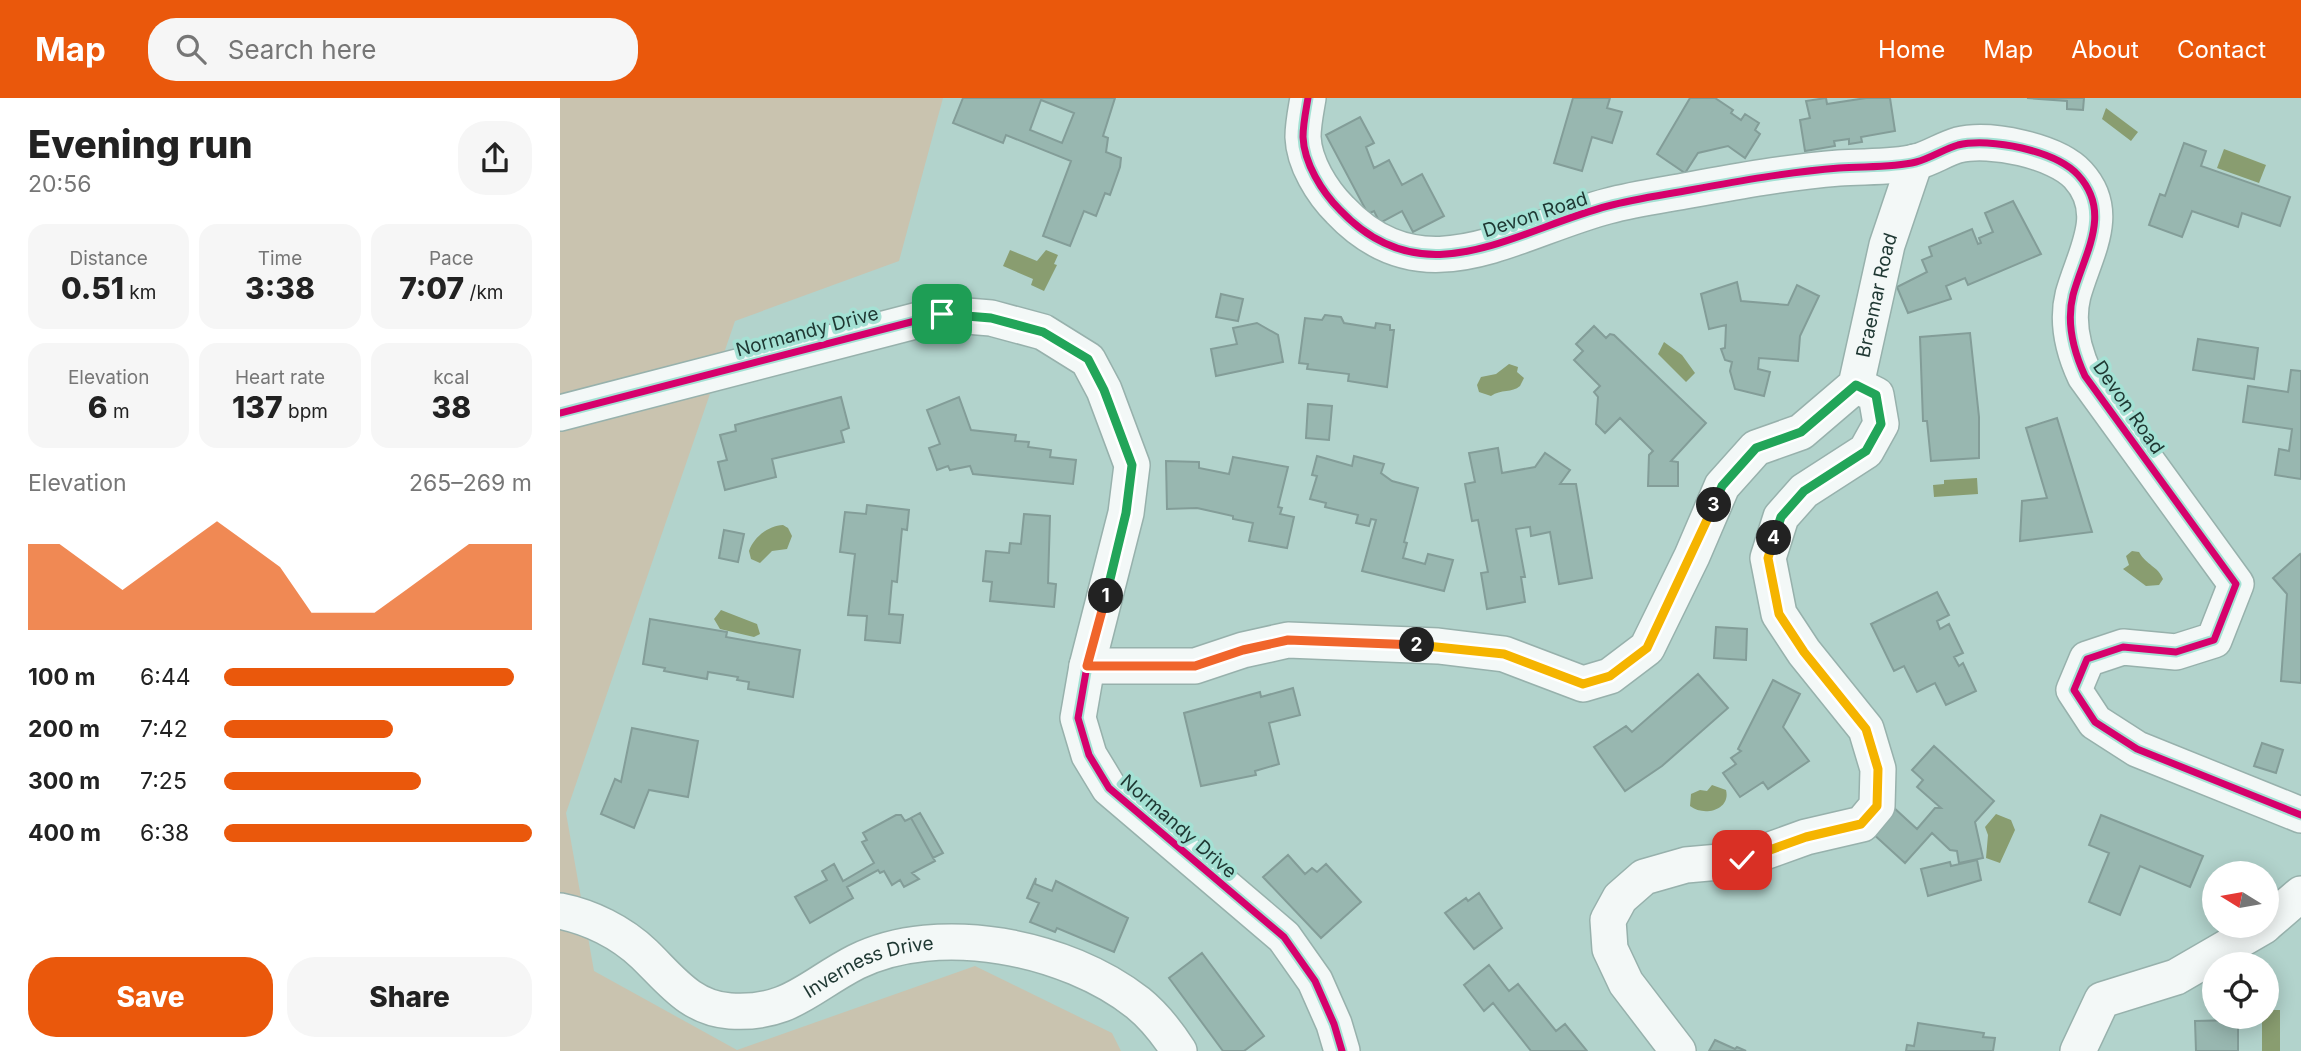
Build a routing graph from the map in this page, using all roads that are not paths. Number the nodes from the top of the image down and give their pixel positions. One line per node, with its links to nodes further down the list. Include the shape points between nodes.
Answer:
1 (1308, 98): 2 (street, Devon Road, via 1303,139 1321,190 1356,227 1394,250 1443,257 1506,242 1607,206 1836,168)
2 (1915, 162): 3 (street, Braemar Road, via 1887,245); 6 (street, Devon Road, via 1960,145 2009,145 2062,161 2079,176 2091,196 2097,223 2072,297 2070,330 2075,354 2085,376 2236,584 2214,640 2176,652 2123,647 2087,659 2074,690 2095,722 2137,749)
3 (1856, 385): 5 (street, Braemar Road, via 1801,432 1756,448 1722,486 1647,648 1610,676 1583,684 1504,654 1438,646 1288,640 1195,666); 13 (street, via 1876,395 1881,424 1866,451 1804,491 1781,517 1768,558 1779,614 1866,729 1878,769 1877,806 1861,824 1742,860 1686,864 1644,877 1620,898 1608,920 1610,949 1626,983)
4 (560, 413): 5 (street, Normandy Drive, via 942,314 991,318 1043,332 1088,359 1132,465 1126,513)
5 (1087, 666): 12 (street, Normandy Drive, via 1078,718 1089,755 1110,789 1284,937 1315,981)
6 (2301, 815)
7 (2301, 894): 9 (street)
8 (560, 911): 11 (street, Inverness Drive, via 583,915 608,929 643,953 692,1001 728,1011 768,1010 812,991 855,962 893,948 928,941 988,944 1040,956 1100,978 1139,1003)
9 (2279, 913)
10 (2243, 938): 14 (street, via 2176,977 2102,1000)
11 (1180, 1051)
12 (1342, 1051)
13 (1678, 1051)
14 (2078, 1051)

